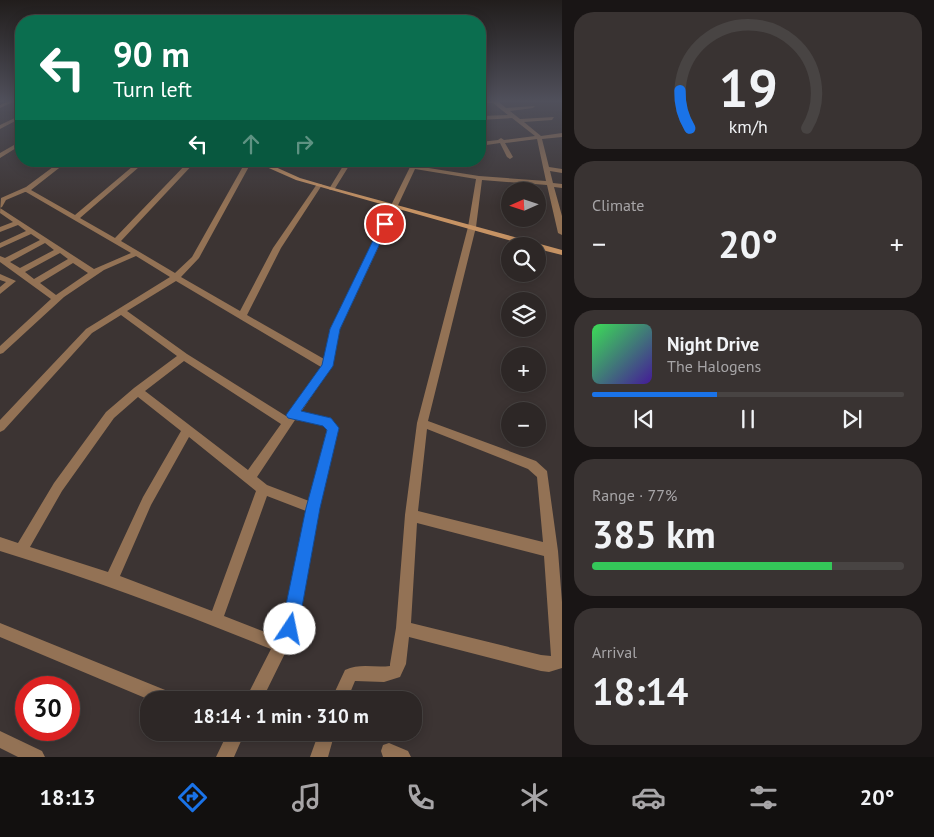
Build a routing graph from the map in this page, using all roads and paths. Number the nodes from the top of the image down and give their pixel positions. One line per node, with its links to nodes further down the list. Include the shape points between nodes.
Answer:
1 (536, 135): 3 (street)
2 (559, 135): 3 (street)
3 (539, 138): 4 (street); 17 (street)
4 (502, 140): 5 (street); 8 (street)
5 (486, 143)
6 (15, 147): 7 (street)
7 (0, 156)
8 (510, 157)
9 (57, 167): 23 (street)
10 (135, 167): 29 (street)
11 (187, 167): 36 (street)
12 (245, 167): 45 (street, via 195,258)
13 (272, 167): 21 (main road)
14 (345, 167): 24 (street)
15 (412, 167): 26 (street)
16 (427, 167): 19 (street)
17 (547, 169): 18 (street); 20 (street)
18 (562, 171)
19 (479, 178): 20 (street); 31 (street)
20 (550, 184): 22 (street); 28 (street)
21 (319, 185): 24 (main road); 52 (street, via 277,248)
22 (562, 186)
23 (28, 188): 25 (street, via 3,199); 29 (street, via 28,192)
24 (332, 189): 26 (main road)
25 (0, 206)
26 (393, 206): 31 (main road); 55 (street, via 335,329)
27 (0, 210): 30 (street)
28 (560, 217): 34 (street)
29 (76, 218): 36 (street)
30 (19, 222): 32 (street); 33 (street)
31 (472, 227): 40 (main road); 58 (street)
32 (0, 230)
33 (32, 231): 35 (street); 37 (street)
34 (562, 233)
35 (46, 240): 38 (street); 42 (street)
36 (116, 241): 39 (street)
37 (0, 246)
38 (60, 250): 41 (street); 43 (street)
39 (137, 253): 44 (street); 45 (street)
40 (562, 253)
41 (74, 259): 44 (street); 48 (street)
42 (2, 260): 43 (street)
43 (20, 273): 47 (street); 48 (street)
44 (94, 273): 50 (street)
45 (176, 276): 51 (street); 52 (street)
46 (0, 277): 47 (street)
47 (12, 281): 49 (street)
48 (34, 283): 50 (street)
49 (0, 291)
50 (56, 299): 53 (street)
51 (122, 312): 54 (street); 59 (street, via 89,332)
52 (242, 315): 55 (street)
53 (0, 351)
54 (184, 356): 56 (street); 57 (street)
55 (327, 366): 57 (street)
56 (138, 391): 60 (street); 66 (street, via 110,415 58,487)
57 (289, 419): 61 (street); 63 (street, via 327,422 333,428)
58 (422, 423): 64 (street); 67 (street, via 539,470 545,482)
59 (0, 427)
60 (187, 430): 61 (street); 68 (street, via 147,501)
61 (249, 478): 62 (street)
62 (263, 489): 63 (street); 69 (street)
63 (313, 508): 72 (street, via 290,629)
64 (411, 515): 67 (street); 70 (street)
65 (0, 544): 66 (street)
66 (21, 550): 68 (street)
67 (551, 551): 70 (street, via 557,662 541,663)
68 (111, 580): 69 (street)
69 (216, 619): 72 (street)
70 (403, 628): 75 (street, via 394,672 358,672 350,676)
71 (0, 630): 73 (street)
72 (281, 646): 74 (street)
73 (147, 691)
74 (258, 691)
75 (343, 691)
76 (0, 739): 79 (street)
77 (233, 741): 80 (street)
78 (324, 741): 81 (street)
79 (36, 757)
80 (225, 757)
81 (319, 757)

